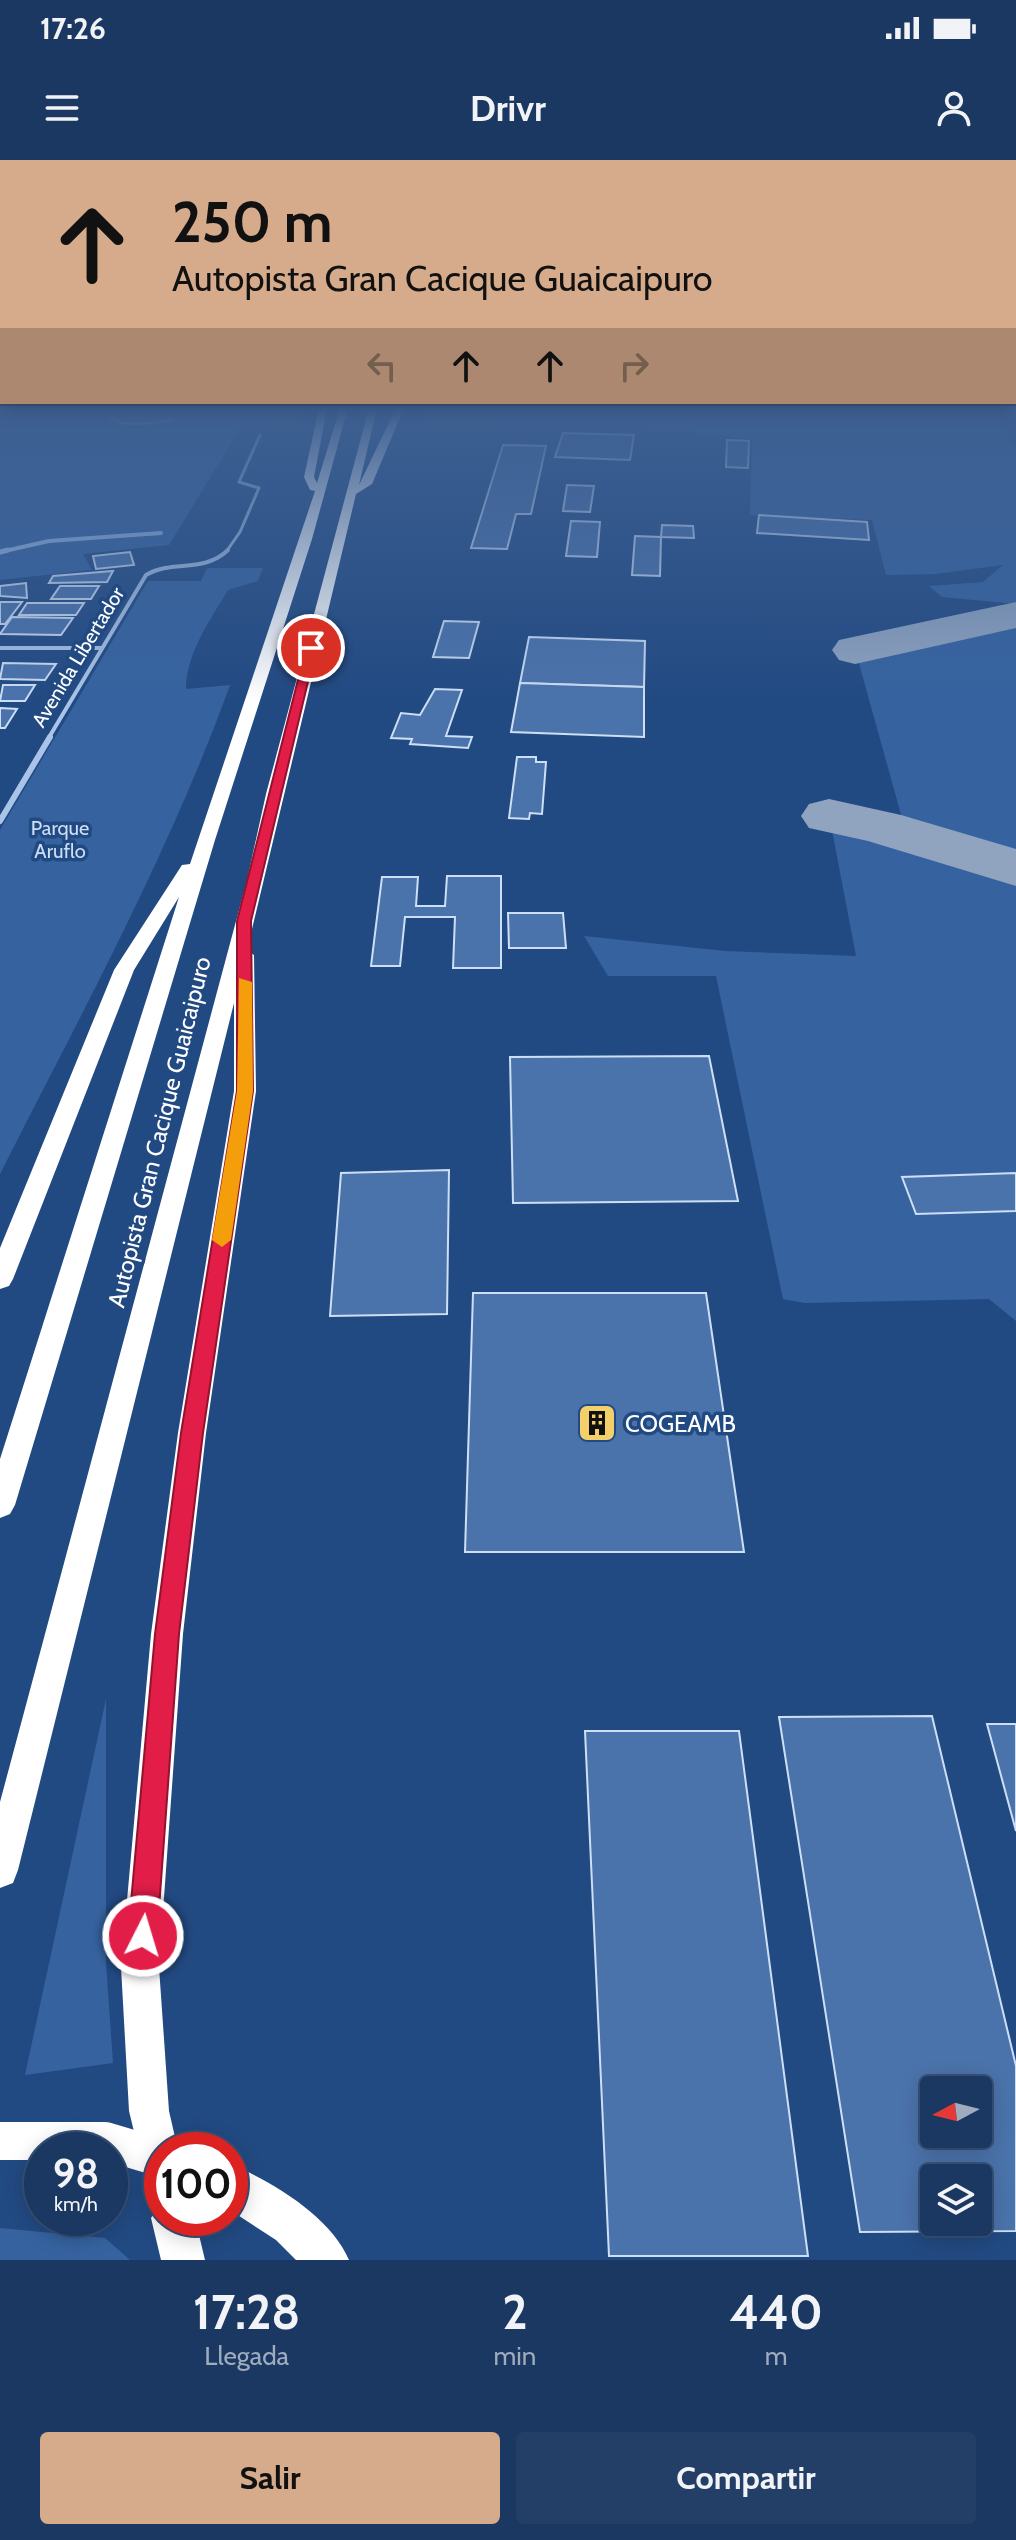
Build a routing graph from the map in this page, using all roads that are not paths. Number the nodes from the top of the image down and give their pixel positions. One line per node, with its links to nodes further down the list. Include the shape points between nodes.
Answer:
1 (250, 506): 5 (street, Avenida Libertador, via 219,561 150,572)
2 (314, 506): 7 (highway, Autopista Gran Cacique Guaicaipuro, via 294,580)
3 (346, 506): 8 (highway, Autopista Gran Cacique Guaicaipuro)
4 (0, 648): 5 (street)
5 (101, 648): 6 (street, Avenida Libertador)
6 (0, 821)
7 (206, 840): 9 (highway, via 124,970); 12 (highway, Autopista Gran Cacique Guaicaipuro)
8 (244, 921): 13 (highway, Autopista Gran Cacique Guaicaipuro); 14 (highway, via 245,1091 169,1618 140,1967)
9 (21, 1228): 10 (highway); 11 (highway)
10 (0, 1257)
11 (0, 1279)
12 (0, 1505)
13 (0, 1870)
14 (154, 2132)
15 (0, 2141): 16 (highway, bridge, via 105,2141)
16 (144, 2153)
17 (248, 2197): 20 (highway, via 291,2225)
18 (177, 2236): 19 (highway)
19 (183, 2260)
20 (327, 2260)

